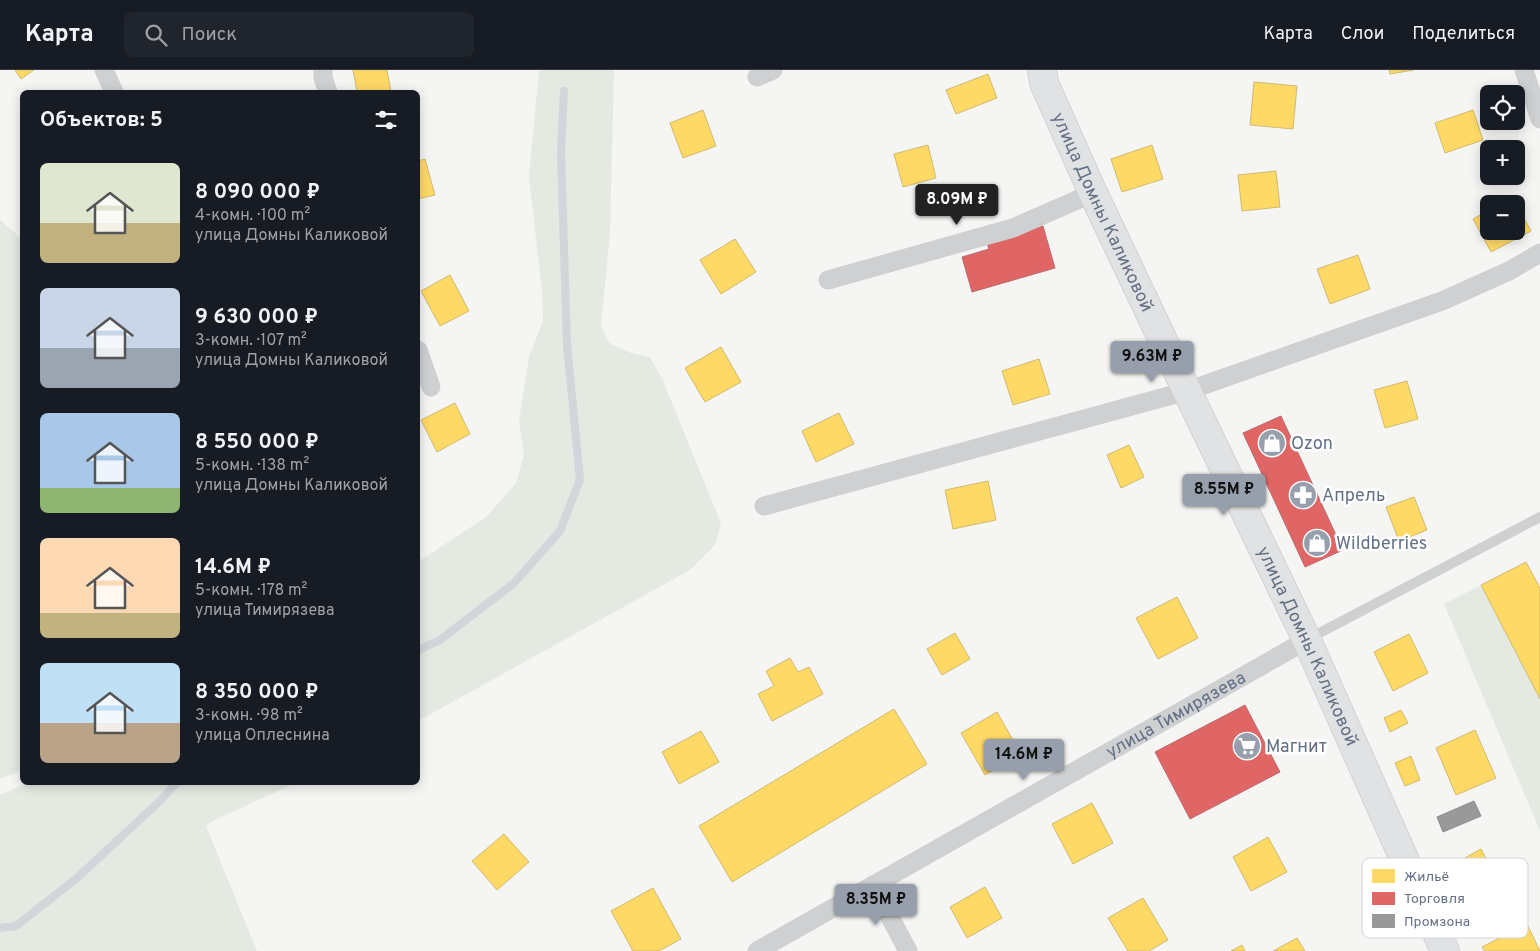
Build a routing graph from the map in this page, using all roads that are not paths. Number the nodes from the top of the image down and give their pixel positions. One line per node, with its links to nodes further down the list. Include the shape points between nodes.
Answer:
1 (104, 70): 5 (street)
2 (323, 70): 6 (street)
3 (1042, 70): 8 (main road, улица Домны Каликовой, via 1044,83)
4 (1524, 70): 7 (street)
5 (113, 90)
6 (327, 90)
7 (1540, 119)
8 (1093, 193): 10 (street, via 1013,228); 13 (main road, улица Домны Каликовой)
9 (1540, 253): 13 (street, via 1509,271 1442,301)
10 (828, 280)
11 (420, 356): 12 (street)
12 (431, 387)
13 (1187, 391): 14 (street); 16 (main road, улица Домны Каликовой)
14 (764, 506)
15 (1540, 517): 16 (lane)
16 (1307, 640): 17 (main road, улица Домны Каликовой); 18 (street, улица Тимирязева)
17 (1404, 858)
18 (873, 886): 20 (street, улица Тимирязева); 21 (street)
19 (1439, 938): 22 (main road, улица Домны Каликовой)
20 (757, 951)
21 (908, 951)
22 (1445, 951)

